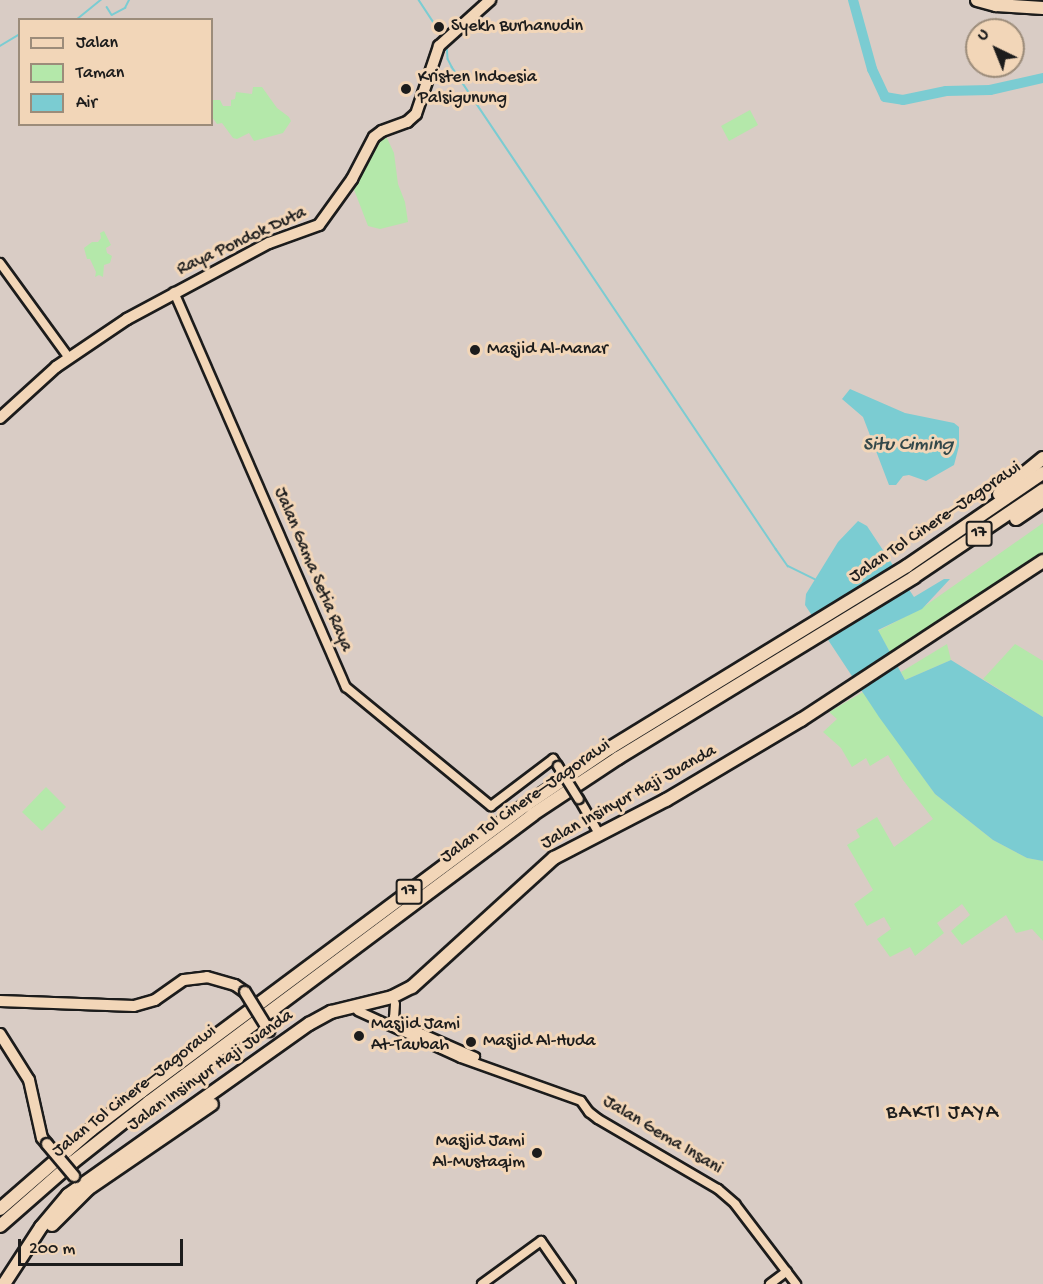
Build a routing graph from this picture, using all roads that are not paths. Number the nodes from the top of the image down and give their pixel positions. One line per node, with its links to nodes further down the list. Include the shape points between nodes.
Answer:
1 (490, 0): 7 (main road, Raya Pondok Duta, via 445,40 435,54 416,114 374,137 352,179 322,222 269,243)
2 (977, 0): 5 (highway)
3 (1012, 0): 4 (highway)
4 (1043, 2)
5 (1043, 8)
6 (0, 263): 8 (street)
7 (174, 292): 8 (main road, Raya Pondok Duta); 19 (street, Jalan Gama Setia Raya, bridge, via 343,683 491,806 553,759)
8 (69, 358): 9 (main road, Raya Pondok Duta)
9 (0, 418)
10 (1043, 458): 14 (highway)
11 (1043, 473): 14 (highway, Jalan Tol Cinere–Jagorawi / 17)
12 (1043, 490): 15 (highway, Jalan Tol Cinere–Jagorawi / 17)
13 (1043, 501): 15 (highway)
14 (946, 539): 28 (highway, Jalan Tol Cinere–Jagorawi / 17, via 610,748 526,805 91,1130)
15 (946, 557): 29 (highway, Jalan Tol Cinere–Jagorawi / 17, via 532,815 149,1102)
16 (1043, 561): 17 (highway, Jalan Insinyur Haji Juanda)
17 (1036, 572): 18 (highway, Jalan Insinyur Haji Juanda)
18 (855, 690): 19 (highway, Jalan Insinyur Haji Juanda, via 694,784); 21 (highway, Jalan Insinyur Haji Juanda, via 720,777 560,862 436,978)
19 (599, 833): 25 (highway, Jalan Insinyur Haji Juanda, via 543,865 412,987 392,997 331,1012)
20 (0, 1002): 25 (main road, bridge, via 134,1006 156,1000 184,980 207,977 236,985 245,992)
21 (395, 1004): 22 (highway, Jalan Insinyur Haji Juanda); 23 (street)
22 (357, 1011): 23 (street, Jalan Gema Insani); 26 (highway, Jalan Insinyur Haji Juanda, via 314,1030)
23 (394, 1024): 30 (street, Jalan Gema Insani, via 461,1058 569,1092 596,1114 711,1184 735,1204)
24 (0, 1034): 27 (main road, bridge, via 29,1080 42,1138)
25 (279, 1047): 26 (highway, Jalan Insinyur Haji Juanda)
26 (179, 1123): 27 (highway, Jalan Insinyur Haji Juanda); 32 (highway, Jalan Insinyur Haji Juanda, via 79,1197 50,1228)
27 (78, 1180): 31 (highway, Jalan Insinyur Haji Juanda)
28 (0, 1209)
29 (0, 1226)
30 (786, 1271): 35 (street); 36 (street, Jalan Gema Insani)
31 (4, 1284)
32 (14, 1284)
33 (482, 1284): 34 (street, via 541,1241)
34 (571, 1284)
35 (770, 1284)
36 (796, 1284)

